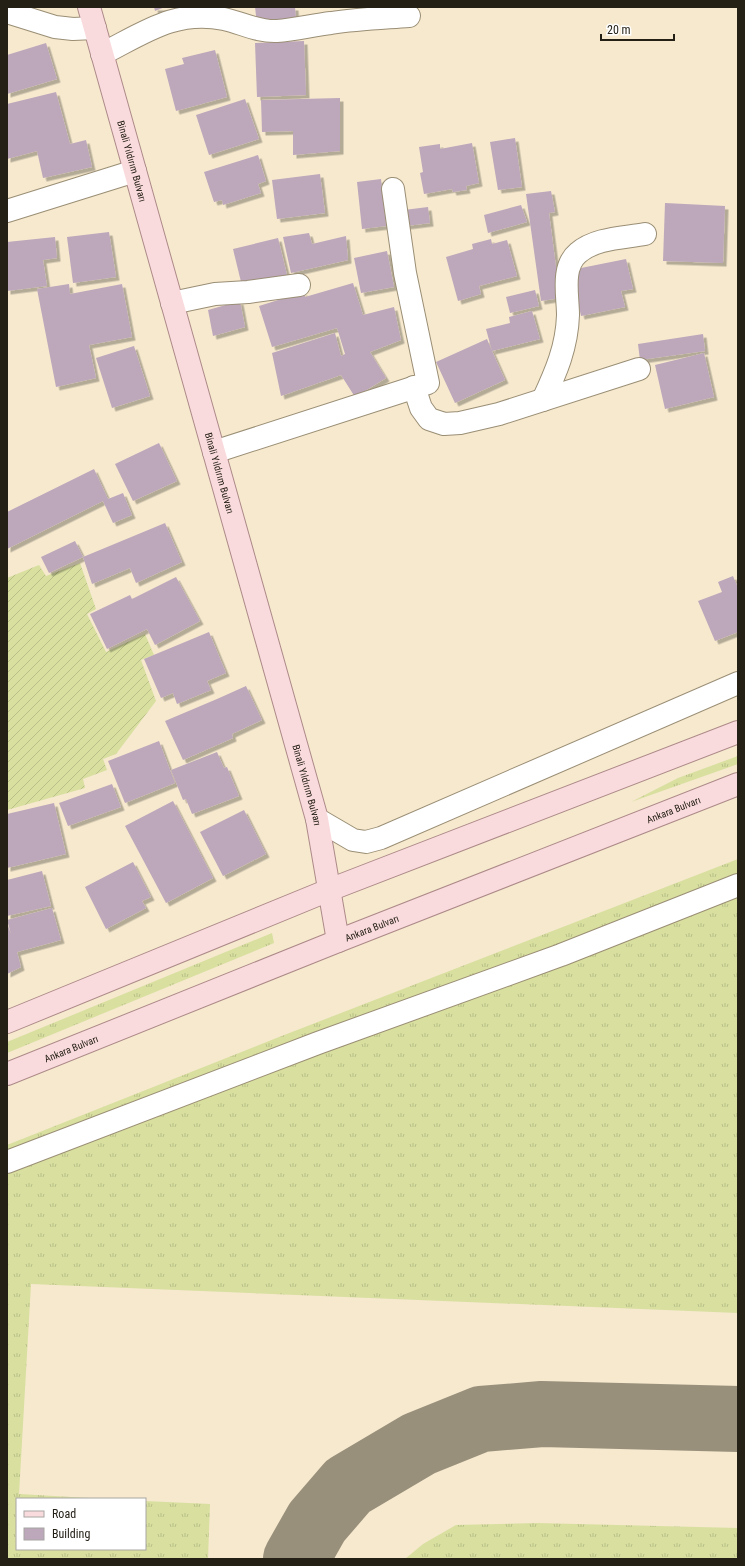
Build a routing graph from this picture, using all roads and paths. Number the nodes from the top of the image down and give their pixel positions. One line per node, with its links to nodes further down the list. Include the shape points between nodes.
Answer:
1 (89, 7): 4 (main road, Binali Yıldırım Bulvarı)
2 (7, 12): 4 (street, via 55,27)
3 (409, 16): 5 (street, via 360,19 276,31 224,19 190,16 158,26)
4 (95, 28): 5 (main road, Binali Yıldırım Bulvarı)
5 (102, 54): 6 (main road, Binali Yıldırım Bulvarı)
6 (135, 171): 8 (street); 11 (main road, Binali Yıldırım Bulvarı)
7 (393, 189): 13 (street, via 405,273 428,383)
8 (7, 211)
9 (645, 234): 14 (street, via 603,241 578,253 571,262 567,275 568,316 564,344 559,365)
10 (300, 285): 11 (street, via 215,294)
11 (172, 303): 15 (main road, Binali Yıldırım Bulvarı)
12 (639, 369): 14 (street)
13 (414, 387): 14 (street, via 421,408 429,419 444,424 499,414); 15 (street)
14 (543, 400)
15 (214, 452): 19 (main road, Binali Yıldırım Bulvarı)
16 (738, 683): 19 (street, via 381,838 366,842 353,840)
17 (738, 732): 21 (main road)
18 (738, 784): 22 (main road, Ankara Bulvarı)
19 (317, 818): 21 (main road, Binali Yıldırım Bulvarı)
20 (738, 886): 25 (street, via 561,955)
21 (329, 890): 22 (main road, Binali Yıldırım Bulvarı); 23 (main road)
22 (338, 941): 24 (main road, Ankara Bulvarı)
23 (7, 1022)
24 (7, 1074)
25 (7, 1162)

